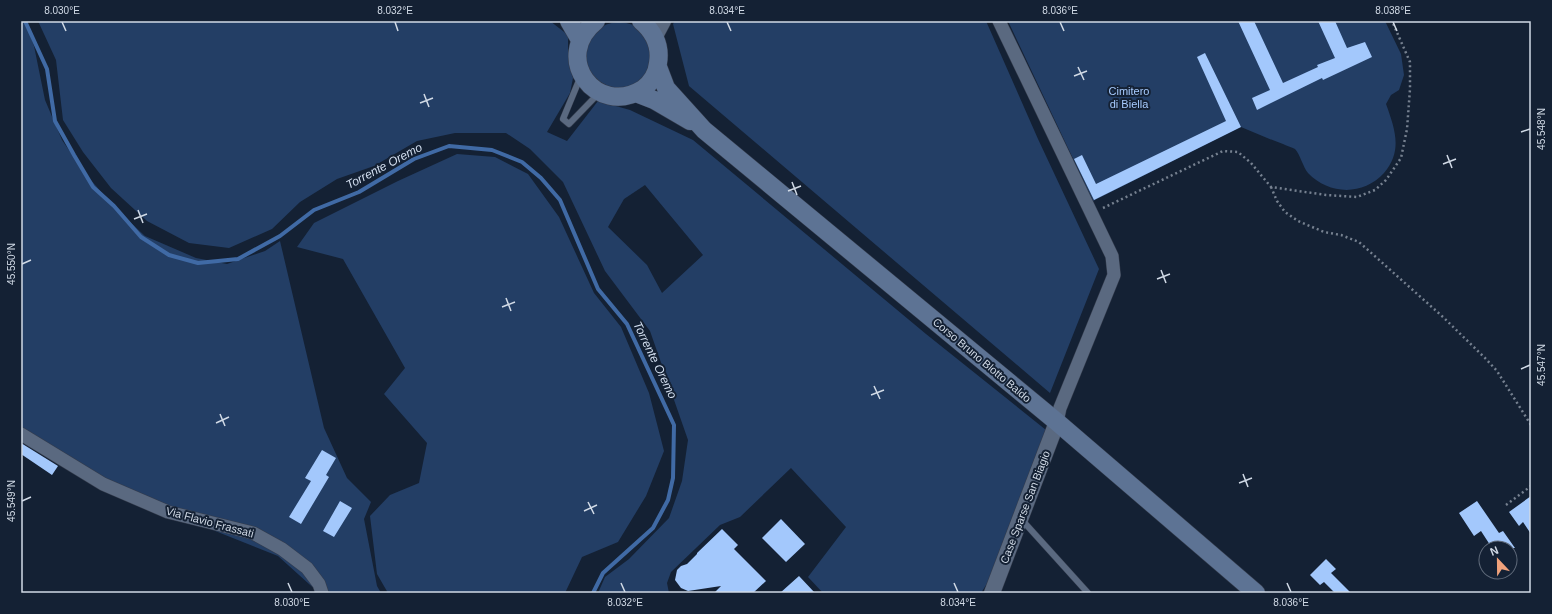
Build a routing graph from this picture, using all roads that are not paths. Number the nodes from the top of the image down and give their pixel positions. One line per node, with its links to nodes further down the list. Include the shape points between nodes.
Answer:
1 (569, 21): 6 (main road)
2 (596, 21): 6 (main road)
3 (641, 21): 5 (main road, via 648,27)
4 (999, 21): 12 (street, via 1112,256 1114,275 1060,408)
5 (659, 29): 7 (main road)
6 (580, 40): 8 (main road, via 577,52)
7 (658, 67): 10 (main road, via 653,78); 11 (main road, Corso Bruno Blotto Baldo, via 666,88)
8 (582, 75): 9 (main road, via 589,85); 9 (lane, via 562,119 569,124)
9 (599, 92): 10 (main road, via 611,96)
10 (636, 93): 11 (main road, Corso Bruno Blotto Baldo, via 654,100)
11 (704, 130): 12 (main road, Corso Bruno Blotto Baldo)
12 (1057, 422): 14 (street, Case Sparse San Biagio); 18 (main road, Corso Bruno Blotto Baldo)
13 (21, 434): 15 (street, Via Flavio Frassati, via 103,484 168,512 254,533 282,549 307,568 319,584)
14 (1021, 519): 16 (street, Case Sparse San Biagio); 17 (lane)
15 (322, 593)
16 (992, 593)
17 (1088, 593)
18 (1256, 593)

